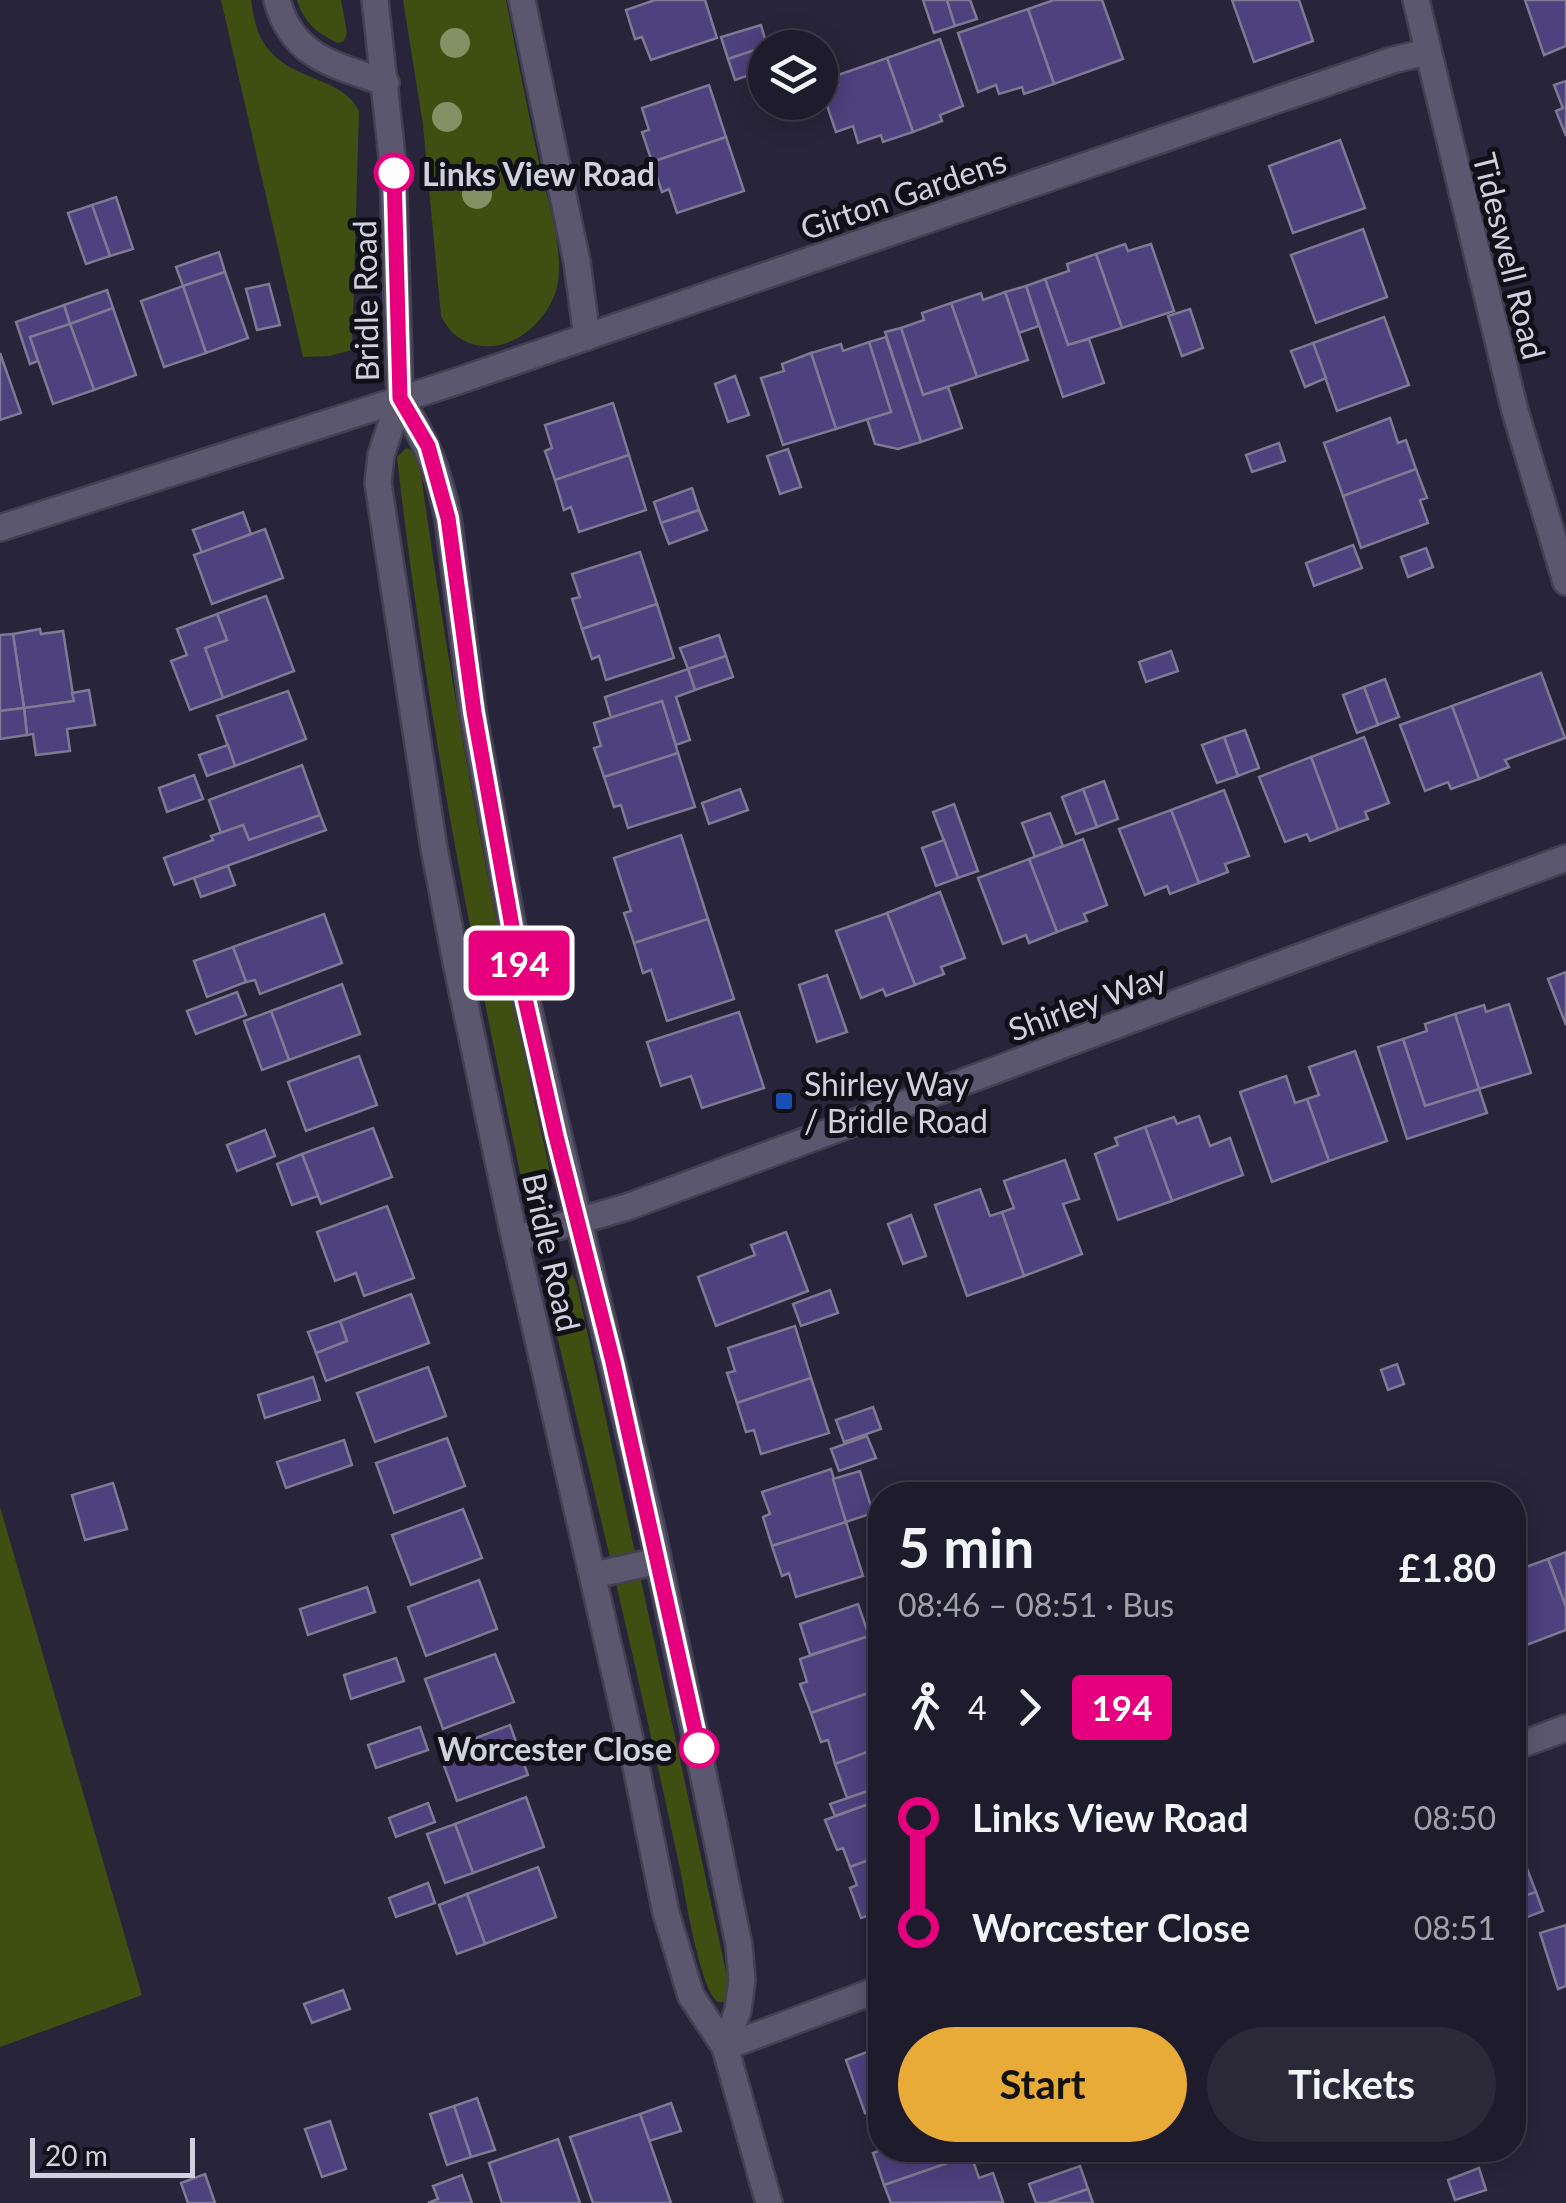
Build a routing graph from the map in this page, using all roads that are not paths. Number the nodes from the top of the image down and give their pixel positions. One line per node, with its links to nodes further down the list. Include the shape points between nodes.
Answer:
1 (277, 0): 6 (street, via 298,42 319,59)
2 (375, 0): 6 (street, Bridle Road)
3 (522, 0): 7 (street, via 578,262)
4 (1416, 0): 5 (street, Tideswell Road)
5 (1427, 52): 7 (street, Girton Gardens); 10 (street, Tideswell Road, via 1514,411)
6 (386, 82): 8 (street, Bridle Road)
7 (587, 337): 8 (street, Girton Gardens)
8 (400, 398): 9 (street); 12 (street, Bridle Road, via 439,475 524,994); 13 (street, Bridle Road, via 382,455 381,515 434,848)
9 (0, 528)
10 (1566, 582)
11 (1566, 858): 12 (street, Shirley Way)
12 (578, 1222): 13 (street, Shirley Way); 14 (street, Bridle Road)
13 (515, 1239): 15 (street, Bridle Road)
14 (658, 1562): 15 (street); 19 (street, Bridle Road, via 740,1945 738,2010)
15 (594, 1575): 19 (street, Bridle Road, via 682,1973)
16 (1566, 1728): 17 (street)
17 (1526, 1743)
18 (868, 1993): 19 (street)
19 (725, 2047): 20 (street, Bridle Road)
20 (770, 2203)

